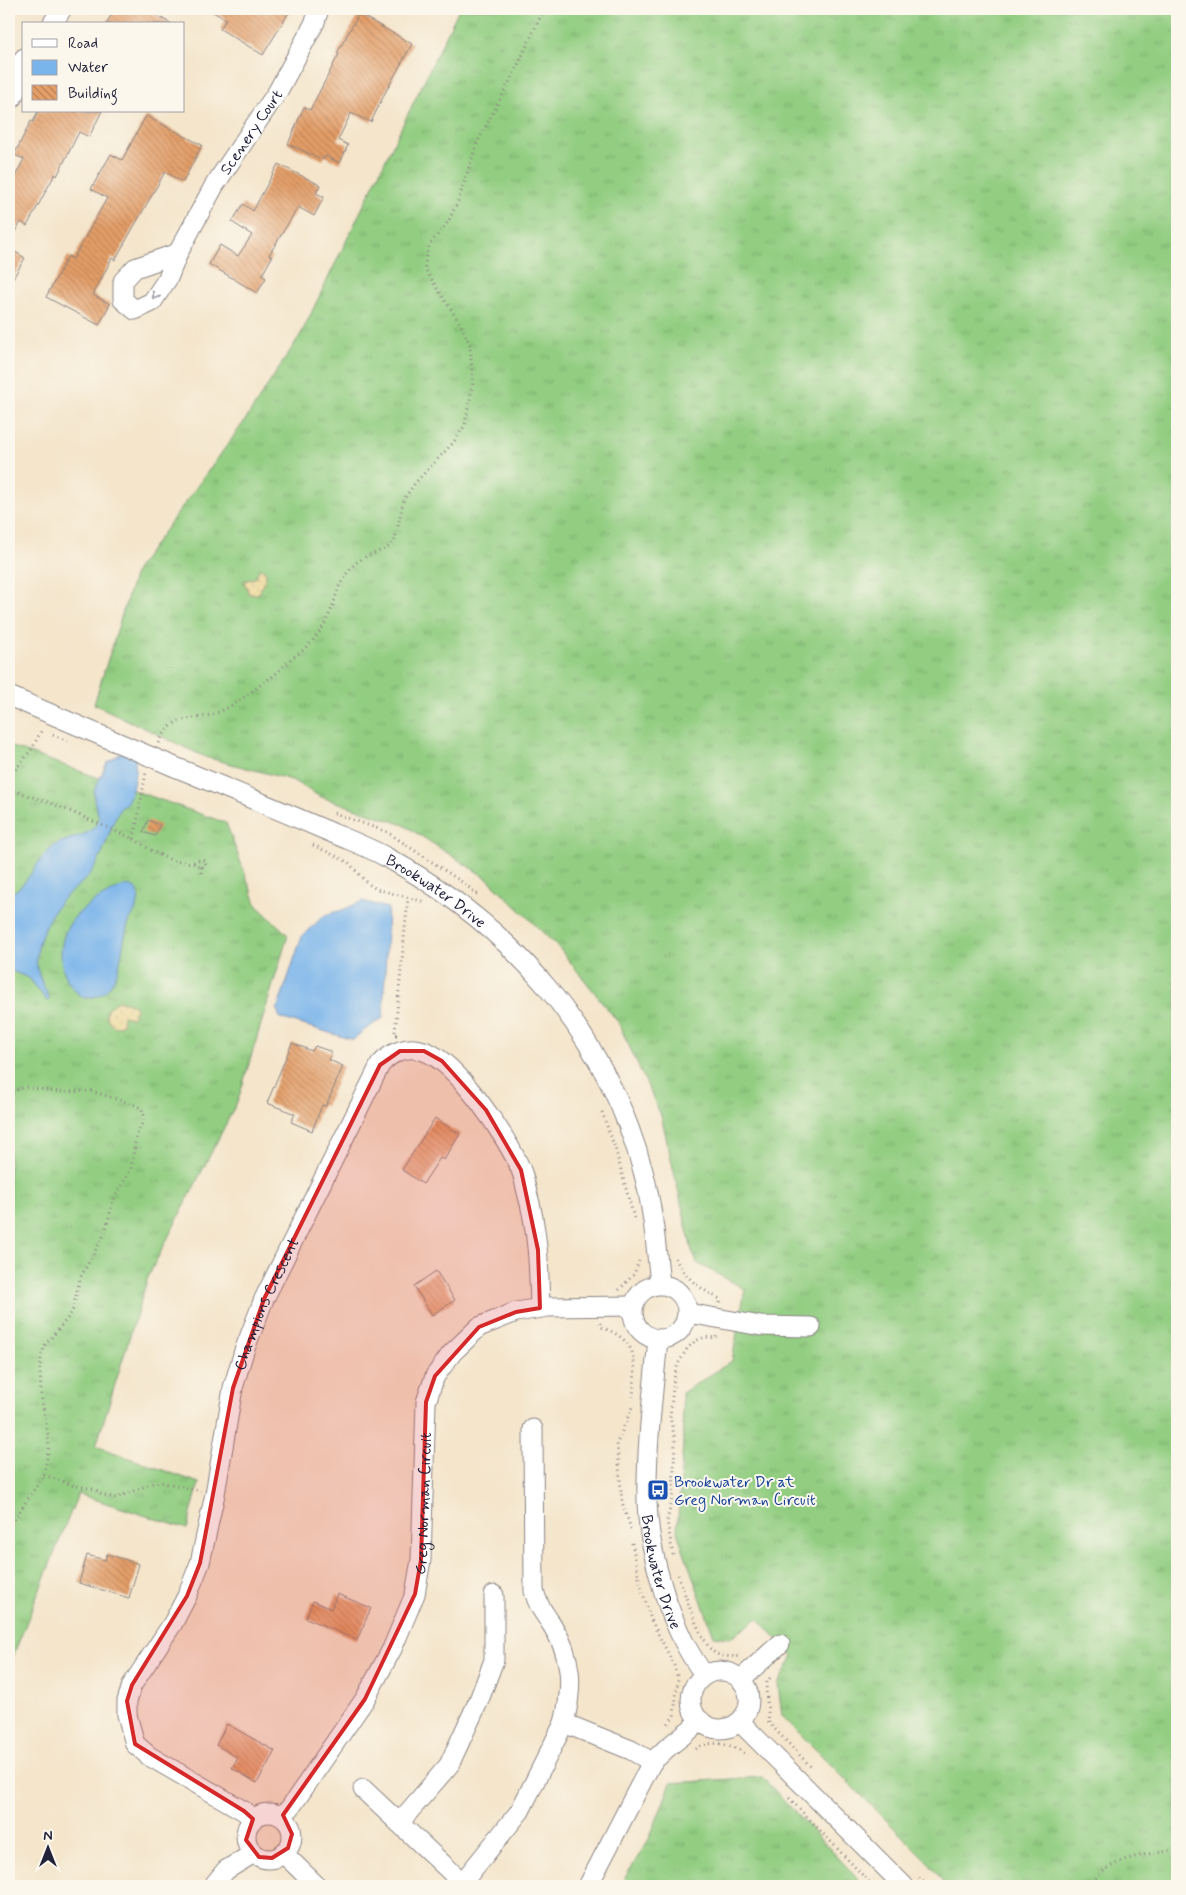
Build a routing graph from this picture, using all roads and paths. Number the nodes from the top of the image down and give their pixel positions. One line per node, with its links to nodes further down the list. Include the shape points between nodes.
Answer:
1 (62, 9): 4 (street)
2 (319, 9): 7 (street, Scenery Court, via 278,91 214,186)
3 (544, 9): 10 (path, via 477,143 448,222 430,244 426,256 428,274 470,345 473,382 466,425 404,499 394,543 363,557 341,581 324,626 309,645 272,677 225,709 172,723)
4 (53, 22)
5 (17, 62): 6 (street, via 17,89)
6 (9, 102)
7 (178, 253)
8 (9, 696): 24 (street, Brookwater Drive, bridge, via 390,859 454,898 522,957 560,1001 600,1063 621,1107 643,1171 654,1227)
9 (42, 730): 12 (path, via 32,749)
10 (157, 746)
11 (147, 769): 15 (path)
12 (9, 777)
13 (9, 789): 15 (path)
14 (332, 813): 19 (path, via 387,832)
15 (134, 838): 16 (path, via 161,856)
16 (192, 863): 17 (path); 17 (path, via 204,860 205,866)
17 (200, 867): 18 (path)
18 (200, 877)
19 (480, 897)
20 (408, 898): 21 (path, via 395,1032 396,1035)
21 (404, 1034)
22 (9, 1096): 32 (path, via 25,1087 59,1092 91,1091 135,1105 142,1109 144,1116 130,1169 113,1201 105,1233 80,1278 72,1313 48,1340 41,1357 41,1394 48,1435)
23 (674, 1250): 28 (path, via 682,1272 700,1288 720,1299)
24 (660, 1284): 25 (street, via 642,1290); 27 (street, via 677,1290 683,1296)
25 (633, 1306): 26 (street, Greg Norman Circuit); 30 (street, via 633,1316 641,1332)
26 (540, 1308): 33 (street, Champions Crescent, via 533,1213 521,1170 486,1110 442,1061 424,1051 409,1049 388,1056 380,1065 264,1299 233,1388); 49 (street, Greg Norman Circuit, via 516,1312 479,1327 452,1353 435,1376 426,1402 421,1560 415,1594 392,1649 365,1699 290,1808)
27 (688, 1313): 28 (street); 30 (street, via 682,1329 675,1335)
28 (720, 1318): 29 (street, via 762,1326); 35 (path, via 716,1338 694,1341 678,1364 674,1378 670,1417 675,1439 673,1496 667,1521)
29 (811, 1327)
30 (658, 1339): 41 (street, Brookwater Drive, via 648,1457 650,1537 660,1582 677,1631)
31 (533, 1429): 45 (street, via 534,1591 539,1608 552,1626 569,1663 571,1686)
32 (44, 1476): 33 (path, via 116,1498 161,1482); 34 (path)
33 (215, 1494): 50 (street, Champions Crescent, via 200,1563 187,1596 132,1685 126,1701 126,1715 136,1744 149,1756)
34 (9, 1526)
35 (674, 1558)
36 (675, 1567): 39 (path, via 694,1618 709,1646 720,1655)
37 (494, 1595): 51 (street, via 494,1660 479,1700 449,1764)
38 (780, 1644): 40 (street)
39 (745, 1655)
40 (764, 1657): 42 (street); 47 (path, via 777,1670 767,1682 768,1723)
41 (705, 1675): 42 (street, via 724,1671); 43 (street, via 693,1690 691,1700)
42 (740, 1679): 44 (street, via 749,1696 746,1714)
43 (701, 1721): 44 (street, via 723,1729); 46 (street)
44 (740, 1722): 55 (street)
45 (564, 1723): 46 (street); 56 (street, via 520,1811)
46 (652, 1762): 59 (street)
47 (817, 1772)
48 (363, 1789): 51 (street)
49 (281, 1816): 50 (street, via 266,1813); 54 (street, via 292,1834)
50 (253, 1819): 53 (street, via 246,1832 246,1840)
51 (399, 1823): 56 (street)
52 (1177, 1850): 61 (path, via 1128,1858 1098,1875)
53 (254, 1853): 54 (street, via 272,1858); 57 (street, via 226,1870)
54 (284, 1853): 58 (street)
55 (909, 1879): 60 (path)
56 (464, 1884)
57 (213, 1886)
58 (317, 1886)
59 (588, 1886)
60 (928, 1886)
61 (1089, 1886)

